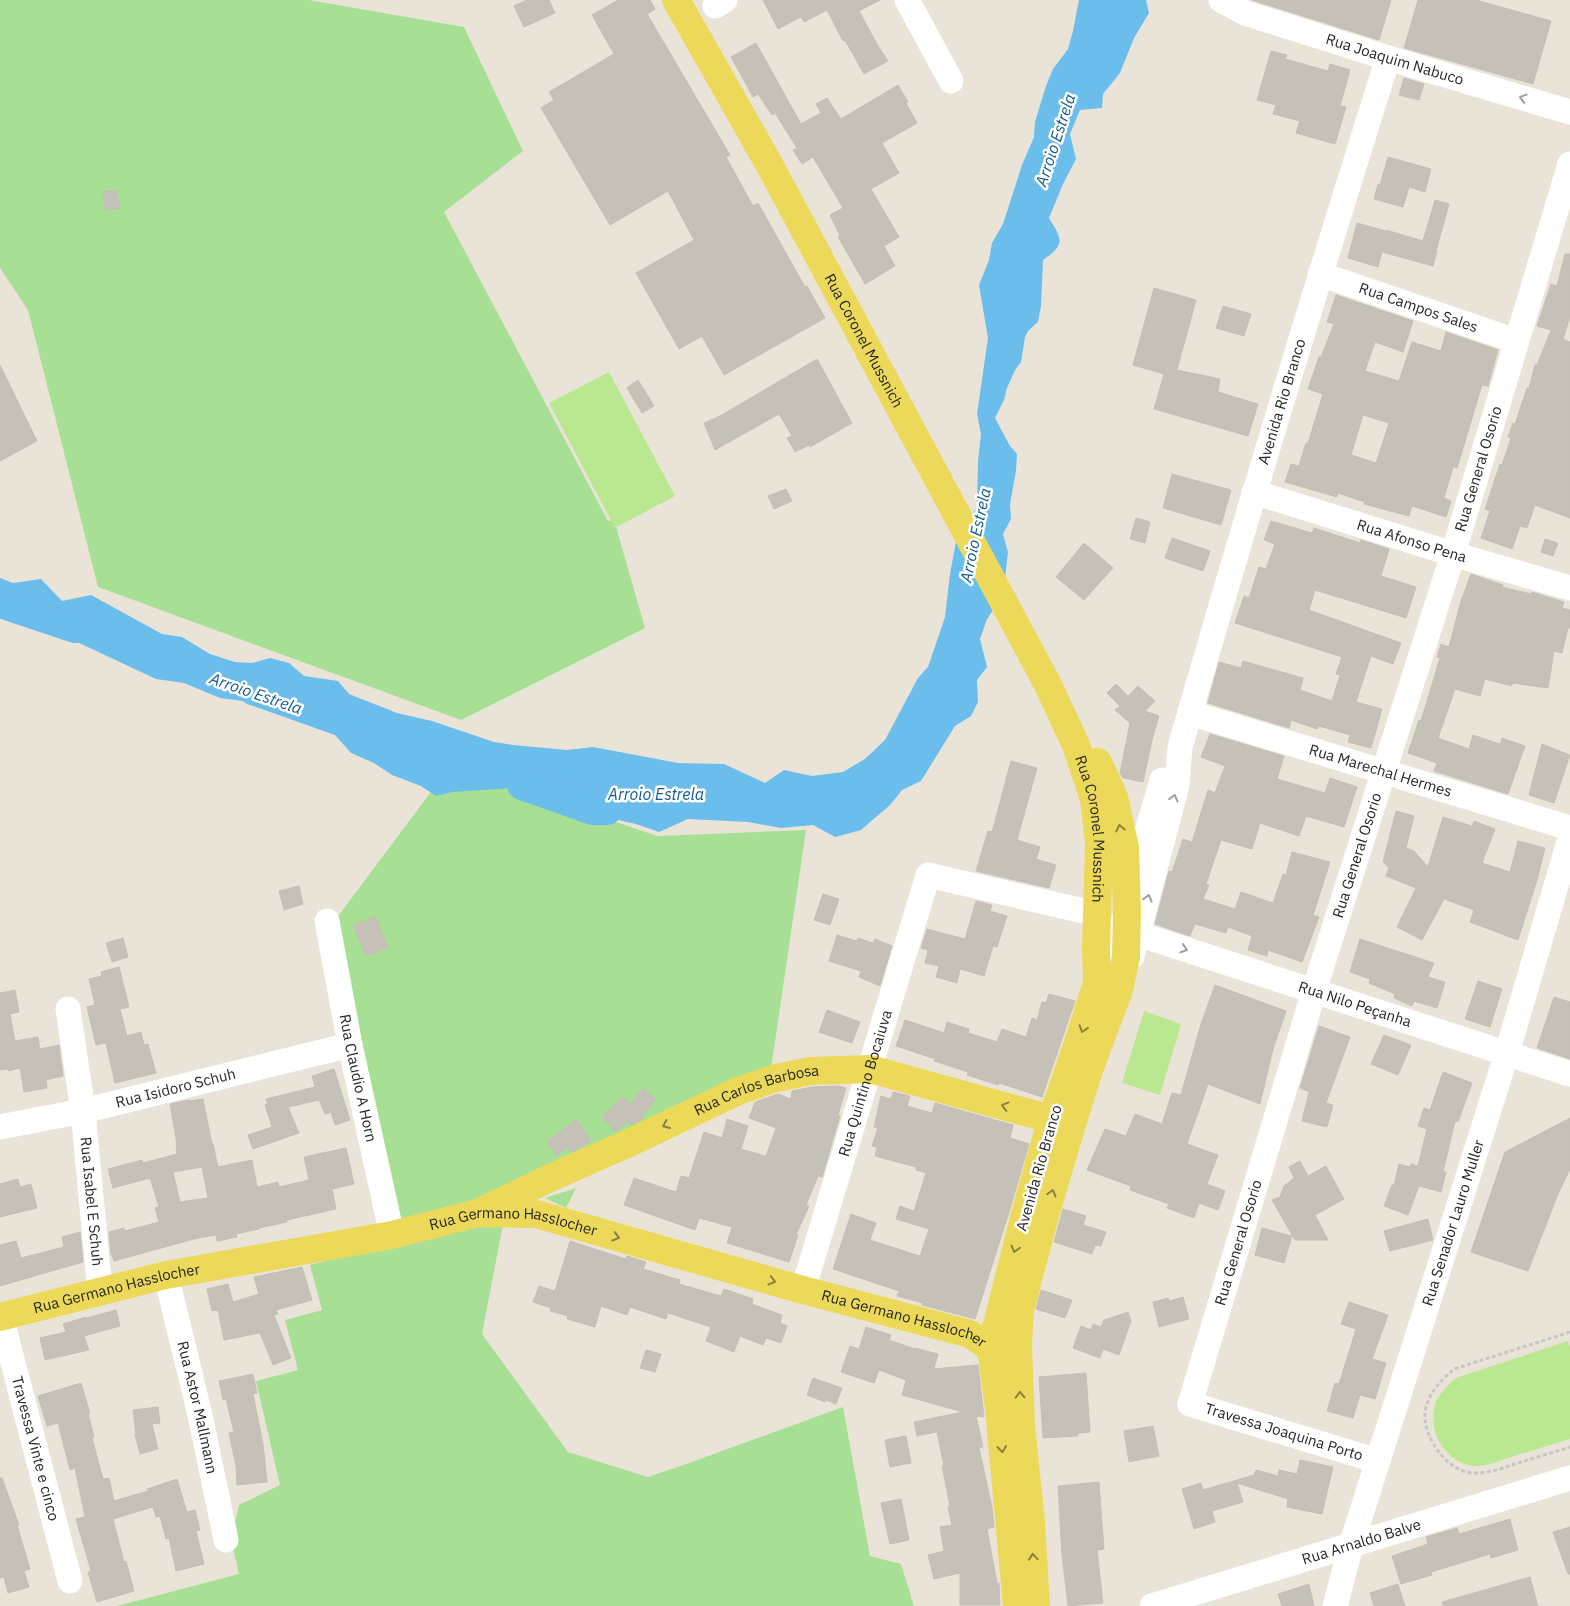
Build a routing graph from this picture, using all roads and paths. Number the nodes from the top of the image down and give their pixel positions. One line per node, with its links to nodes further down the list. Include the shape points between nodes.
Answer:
1 (676, 0): 13 (main road, Rua Coronel Mussnich, via 769,164)
2 (907, 0): 5 (street)
3 (1221, 0): 4 (street, Rua Joaquim Nabuco, via 1245,13)
4 (1388, 58): 6 (street, Rua Joaquim Nabuco, one-way to 4); 8 (street, Avenida Rio Branco)
5 (951, 81)
6 (1570, 112)
7 (1570, 164): 9 (street, Rua General Osorio)
8 (1320, 274): 9 (street, Rua Campos Sales); 10 (street, Avenida Rio Branco)
9 (1516, 340): 11 (street, Rua General Osorio)
10 (1254, 492): 11 (street, Rua Afonso Pena); 14 (street, Avenida Rio Branco)
11 (1453, 554): 12 (street, Rua Afonso Pena); 15 (street, Rua General Osorio)
12 (1570, 588)
13 (1046, 681): 18 (main road, Rua Coronel Mussnich, via 1076,746 1094,798 1099,843); 20 (main road, Rua Coronel Mussnich, one-way to 13, via 1125,848 1114,798 1089,742)
14 (1190, 713): 15 (street, Rua Marechal Hermes); 20 (street, Avenida Rio Branco, via 1180,747 1161,781 1139,858)
15 (1384, 772): 16 (street, Rua Marechal Hermes); 22 (street, Rua General Osorio)
16 (1570, 828)
17 (1570, 838): 25 (street, Rua Senador Lauro Muller)
18 (1097, 914): 21 (main road, Rua Coronel Mussnich, via 1096,949); 26 (street, Rua Quintino Bocaiuva, via 928,875)
19 (327, 921): 24 (street, Rua Claudio A Horn)
20 (1132, 923): 21 (main road, Rua Coronel Mussnich, via 1126,957); 22 (street, Rua Nilo Peçanha, one-way to 22)
21 (1108, 987): 29 (main road, Avenida Rio Branco, via 1090,1067)
22 (1314, 991): 25 (street, Rua Nilo Peçanha); 42 (street, Rua General Osorio)
23 (68, 1009): 28 (street, Rua Isabel E Schuh)
24 (350, 1045): 28 (street, Rua Isidoro Schuh); 34 (street, Rua Claudio A Horn)
25 (1507, 1053): 27 (street, Rua Nilo Peçanha); 44 (street, Rua Senador Lauro Muller)
26 (870, 1069): 29 (main road, Rua Carlos Barbosa, one-way to 26); 31 (main road, Rua Carlos Barbosa, one-way to 31, via 810,1071 776,1078 738,1091); 36 (street, Rua Quintino Bocaiuva)
27 (1570, 1074)
28 (83, 1111): 30 (street, Rua Isidoro Schuh); 37 (street, Rua Isabel E Schuh)
29 (1062, 1121): 40 (main road, Avenida Rio Branco, one-way to 29, via 1020,1310 1044,1219); 41 (main road, Avenida Rio Branco, one-way to 41, via 1025,1214)
30 (0, 1127)
31 (550, 1178): 32 (main road, Rua Carlos Barbosa); 33 (main road, via 539,1192)
32 (478, 1213): 33 (main road, Rua Germano Hasslocher); 34 (main road, Rua Germano Hasslocher)
33 (536, 1214): 36 (main road, Rua Germano Hasslocher, one-way to 36)
34 (392, 1235): 35 (main road, Rua Germano Hasslocher)
35 (166, 1275): 37 (main road, Rua Germano Hasslocher); 46 (street, Rua Astor Mallmann)
36 (803, 1290): 41 (main road, Rua Germano Hasslocher, via 970,1334)
37 (100, 1292): 38 (main road, Rua Germano Hasslocher)
38 (0, 1317): 48 (street, Travessa Vinte e cinco)
39 (1570, 1332): 43 (path, via 1454,1369 1439,1382 1425,1413 1427,1432 1436,1448 1447,1461 1472,1474)
40 (1018, 1343): 41 (main road, Rua Germano Hasslocher); 50 (main road, Avenida Rio Branco, one-way to 40, via 1021,1426)
41 (991, 1348): 49 (main road, Avenida Rio Branco, one-way to 49)
42 (1190, 1404): 44 (street, Travessa Joaquina Porto)
43 (1570, 1447)
44 (1378, 1461): 47 (street, Rua Senador Lauro Muller)
45 (1570, 1478): 47 (street, Rua Arnaldo Balve)
46 (226, 1540)
47 (1351, 1546): 51 (street, Rua Arnaldo Balve); 52 (street, Rua Senador Lauro Muller)
48 (70, 1581)
49 (1017, 1606)
50 (1036, 1606)
51 (1152, 1606)
52 (1335, 1606)

